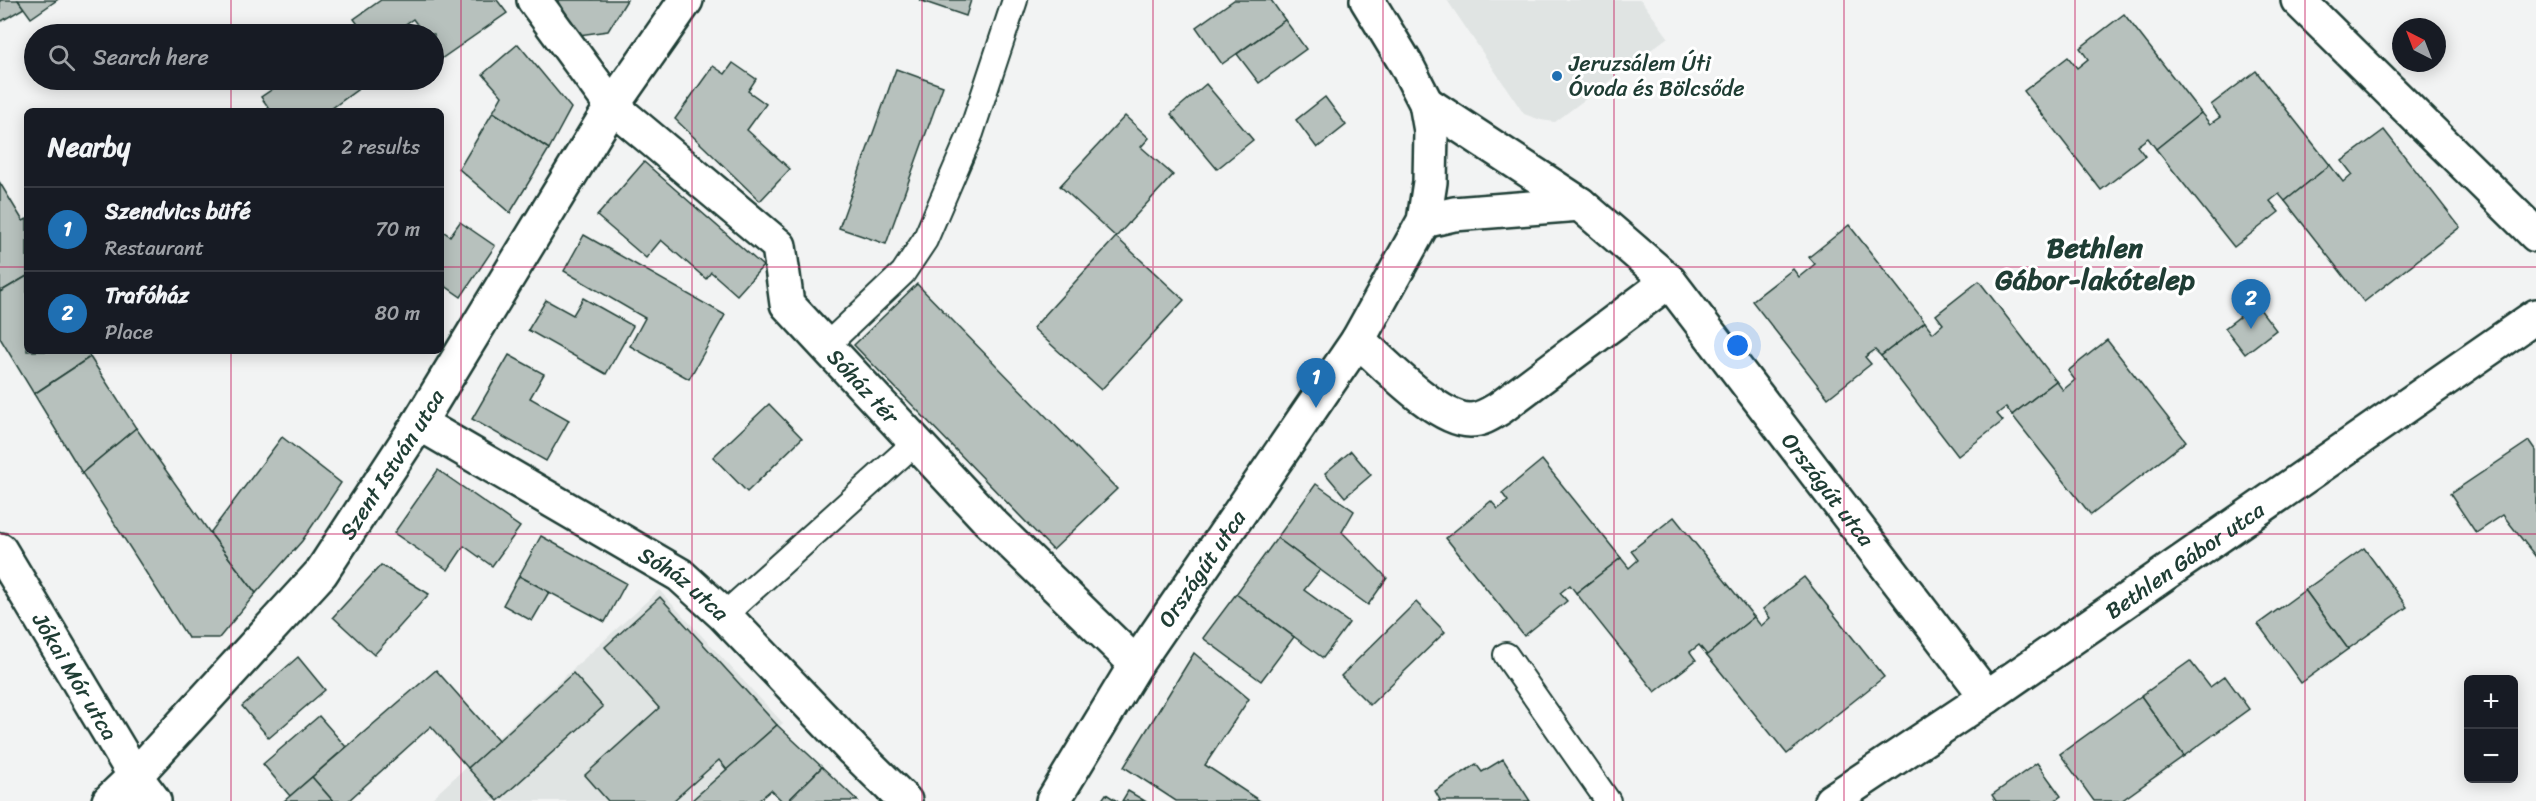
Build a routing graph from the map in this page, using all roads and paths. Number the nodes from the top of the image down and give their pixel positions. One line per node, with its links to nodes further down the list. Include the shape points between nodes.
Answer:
1 (534, 0): 7 (street, Sóház tér)
2 (687, 0): 7 (street, Szent István utca)
3 (1015, 0): 14 (lane, via 972,133 926,240 903,273)
4 (1367, 0): 6 (street, Országút utca)
5 (2298, 0): 10 (street)
6 (1426, 103): 8 (street, Országút utca); 9 (street, Országút utca, via 1431,132)
7 (612, 106): 14 (street, Sóház tér, via 780,246 787,304); 15 (street, Szent István utca)
8 (1580, 204): 9 (street); 11 (street, Országút utca)
9 (1424, 220): 13 (street, Országút utca)
10 (2536, 235)
11 (1669, 281): 13 (street, via 1483,418 1469,420 1442,413); 21 (street, Országút utca)
12 (2532, 328): 21 (street, Bethlen Gábor utca)
13 (1358, 340): 20 (street, Országút utca)
14 (826, 346): 16 (street, Sóház tér)
15 (419, 423): 18 (street, Sóház utca, via 680,575); 22 (street, Szent István utca, via 321,573)
16 (916, 442): 18 (lane); 20 (street, Sóház tér, via 990,521)
17 (0, 550): 22 (street, Jókai Mór utca)
18 (724, 615): 24 (street, Sóház utca)
19 (1506, 655): 26 (lane)
20 (1136, 664): 25 (street, Országút utca)
21 (1987, 697): 27 (street, Bethlen Gábor utca)
22 (144, 789): 23 (street, Szent István utca)
23 (109, 801)
24 (905, 801)
25 (1053, 801)
26 (1608, 801)
27 (1832, 801)

